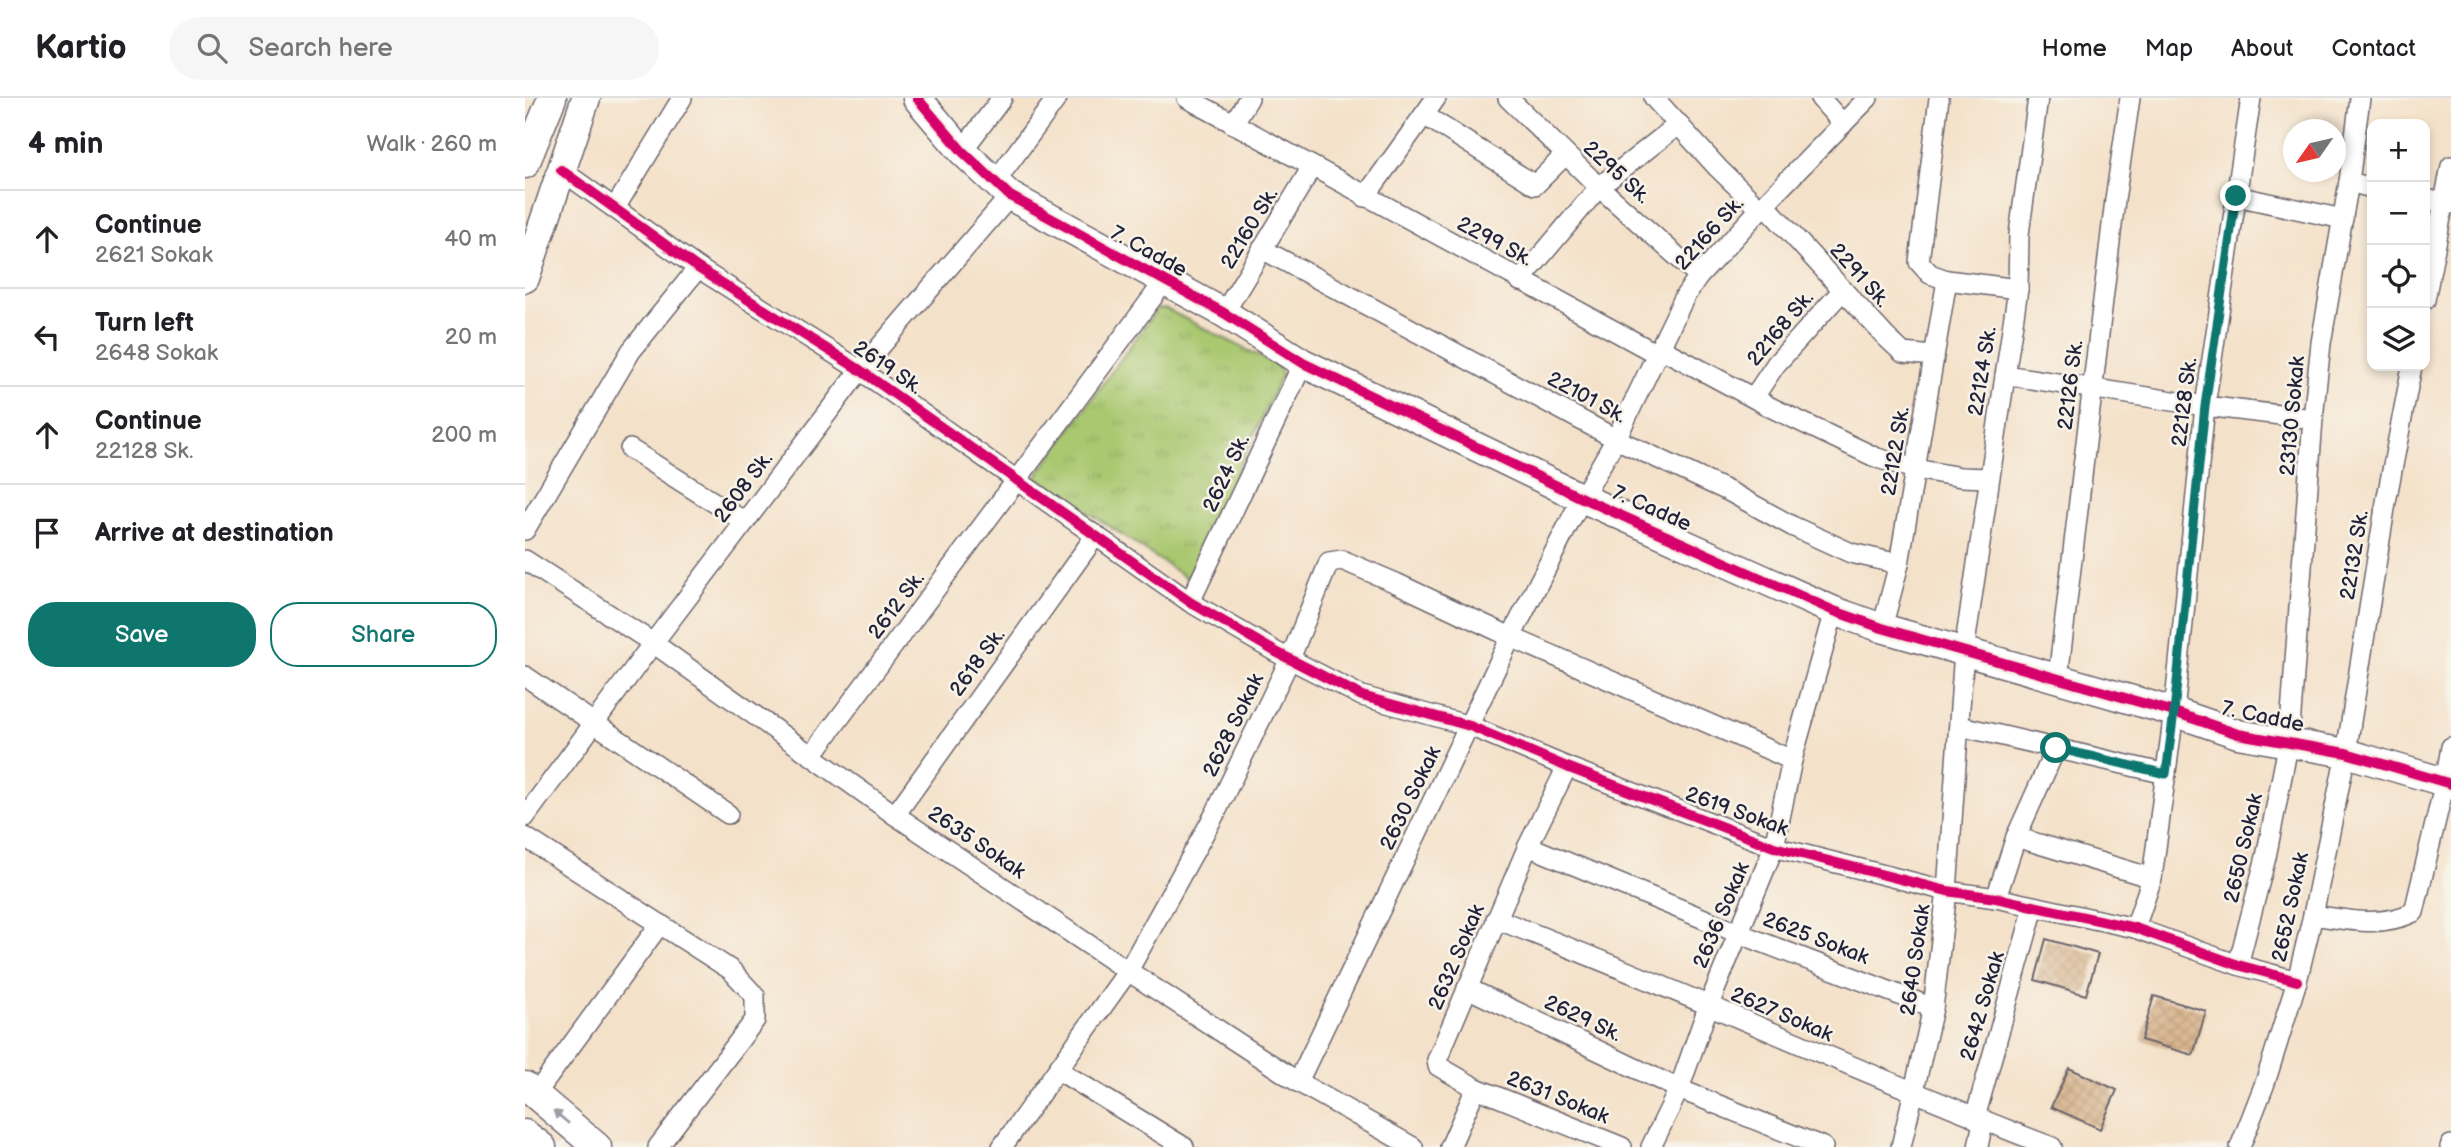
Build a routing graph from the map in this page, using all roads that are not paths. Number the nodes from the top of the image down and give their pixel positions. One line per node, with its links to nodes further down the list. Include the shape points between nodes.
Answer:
1 (552, 98): 25 (street)
2 (586, 98): 28 (street)
3 (682, 98): 37 (street)
4 (917, 98): 23 (street, 7. Cadde)
5 (1002, 98): 23 (street)
6 (1057, 98): 32 (street, 2608 Sk.)
7 (1187, 98): 20 (street, 2299 Sk.)
8 (1249, 98): 20 (street)
9 (1436, 98): 19 (street)
10 (1508, 98): 24 (street, 2295 Sk.)
11 (1654, 98): 21 (street, 2291 Sk.)
12 (1820, 98): 22 (street)
13 (1868, 98): 22 (street, 22166 Sk.)
14 (1939, 98): 44 (street, via 1919,262 1930,274)
15 (2038, 98): 47 (street, 22124 Sk., via 2019,234)
16 (2130, 98): 56 (street, 22126 Sk.)
17 (2251, 98): 33 (street, 22128 Sk.)
18 (2360, 98): 29 (street, 23130 Sokak)
19 (1424, 115): 24 (street, via 1535,185); 34 (street)
20 (1233, 124): 27 (street, 2299 Sk.)
21 (1679, 124): 30 (street); 36 (street, 2291 Sk., via 1718,168)
22 (1843, 124): 36 (street, 22166 Sk.)
23 (962, 150): 32 (street, 7. Cadde)
24 (1565, 155): 30 (street, 2295 Sk.)
25 (525, 164)
26 (2451, 166): 35 (street)
27 (1312, 167): 34 (street, 2299 Sk.); 39 (street, 22160 Sk.)
28 (561, 170): 37 (street, 2619 Sk.); 43 (street)
29 (2349, 183): 31 (street); 38 (street, 23130 Sokak)
30 (1599, 187): 42 (street, 2295 Sk.); 45 (street)
31 (2367, 187)
32 (1003, 189): 46 (street, 7. Cadde); 53 (street, 2608 Sk.)
33 (2236, 196): 38 (street); 58 (street, 22128 Sk.)
34 (1365, 197): 45 (street, 2299 Sk.)
35 (2440, 202): 40 (street)
36 (1763, 207): 42 (street, 22166 Sk.); 48 (street, 2291 Sk.)
37 (615, 208): 41 (street, 2619 Sk.)
38 (2343, 219): 59 (street, 23130 Sokak)
39 (1262, 249): 49 (street, 22160 Sk.); 60 (street, 22101 Sk.)
40 (2430, 267)
41 (698, 268): 53 (street, 2619 Sk.); 67 (street, via 631,351)
42 (1699, 276): 50 (street, 22166 Sk.)
43 (525, 278)
44 (1947, 280): 47 (street); 51 (street, 22122 Sk.)
45 (1520, 281): 50 (street, 2299 Sk.)
46 (1164, 282): 49 (street, 7. Cadde); 64 (street, 2612 Sk.)
47 (2018, 289): 55 (street, 22124 Sk.)
48 (1843, 290): 51 (street, 2291 Sk., via 1903,353); 57 (street, 22168 Sk., via 1776,364)
49 (1224, 313): 52 (street, 7. Cadde)
50 (1659, 351): 57 (street, 2299 Sk.); 60 (street, 22166 Sk.)
51 (1933, 356): 62 (street, 22122 Sk.)
52 (1303, 363): 65 (street, 7. Cadde); 71 (street, 2624 Sk.)
53 (860, 370): 64 (street, 2619 Sk.); 66 (street, 2608 Sk.)
54 (2411, 371): 87 (street, 22132 Sk.)
55 (2005, 375): 56 (street); 63 (street, 22124 Sk.)
56 (2093, 389): 58 (street); 79 (street, 22126 Sk.)
57 (1754, 397): 62 (street, 2299 Sk., via 1877,458)
58 (2205, 406): 59 (street); 80 (street, 22128 Sk.)
59 (2313, 419): 84 (street, 23130 Sokak)
60 (1616, 439): 65 (street, 22166 Sk.); 70 (street, 22101 Sk., via 1851,553)
61 (630, 449): 66 (street)
62 (1915, 469): 63 (street, 2299 Sk.); 70 (street, 22122 Sk.)
63 (1988, 478): 76 (street, 22124 Sk.)
64 (1017, 481): 68 (street, 2619 Sk.); 88 (street, 2612 Sk.)
65 (1582, 498): 72 (street, 7. Cadde); 74 (street, 2630 Sokak)
66 (745, 522): 75 (street, 2608 Sk.)
67 (525, 530)
68 (1095, 536): 71 (street, 2619 Sk.); 94 (street, 2618 Sk.)
69 (525, 560): 75 (street, 2635 Sokak)
70 (1899, 564): 73 (street, 22122 Sk.)
71 (1190, 601): 77 (street, 2619 Sokak)
72 (1834, 611): 73 (street, 7. Cadde); 89 (street, 2636 Sokak)
73 (1882, 628): 76 (street, 7. Cadde)
74 (1511, 637): 77 (street, 2628 Sokak, via 1342,560 1329,562); 82 (street, 2630 Sokak); 89 (street, 2628 Sokak)
75 (653, 643): 81 (street, 2608 Sk.); 88 (street, 2635 Sokak)
76 (1965, 651): 79 (street, 7. Cadde); 83 (street, 2640 Sokak)
77 (1290, 659): 82 (street, 2619 Sokak, via 1362,696); 110 (street, 2628 Sokak, via 1216,812)
78 (525, 676): 81 (street)
79 (2058, 677): 80 (street, 7. Cadde)
80 (2174, 712): 84 (street, 7. Cadde, via 2238,734); 91 (street, 22128 Sk.)
81 (594, 723): 93 (street); 95 (street, 2608 Sk.)
82 (1470, 726): 90 (street, 2619 Sokak); 116 (street, 2630 Sokak)
83 (1960, 726): 86 (street); 101 (street, 2640 Sokak)
84 (2289, 741): 87 (street, 7. Cadde); 109 (street, 2650 Sokak)
85 (2451, 747): 92 (street)
86 (2056, 748): 91 (street); 97 (street)
87 (2346, 753): 92 (street, 7. Cadde); 104 (street, 2652 Sokak)
88 (812, 755): 94 (street, 2635 Sokak)
89 (1792, 760): 99 (street, 2636 Sokak)
90 (1567, 767): 98 (street, 2632 Sokak); 99 (street, 2619 Sokak)
91 (2166, 774): 100 (street, 22128 Sk.)
92 (2448, 783): 104 (street, via 2414,912 2396,920 2370,922)
93 (728, 814)
94 (895, 815): 110 (street, 2635 Sokak)
95 (525, 817)
96 (525, 837): 106 (street)
97 (2016, 837): 100 (street); 102 (street)
98 (1528, 846): 105 (street, 2632 Sokak); 108 (street, 2625 Sokak)
99 (1774, 846): 101 (street, 2619 Sokak); 108 (street, 2636 Sokak)
100 (2152, 878): 107 (street, 22128 Sk.)
101 (1947, 891): 102 (street, 2619 Sokak); 114 (street, 2640 Sokak)
102 (1996, 898): 103 (street, 2619 Sokak)
103 (2034, 907): 107 (street, 2619 Sokak); 121 (street, 2642 Sokak)
104 (2313, 915): 111 (street, 2652 Sokak)
105 (1496, 919): 112 (street, 2632 Sokak); 113 (street, 2627 Sokak)
106 (660, 924): 119 (street); 125 (street, via 731,970 755,996 755,1020)
107 (2135, 928): 109 (street, 2619 Sokak)
108 (1738, 933): 113 (street, 2636 Sokak); 114 (street, 2625 Sokak)
109 (2238, 965): 111 (street, 2619 Sokak)
110 (1128, 971): 115 (street, 2628 Sokak); 116 (street, 2635 Sokak)
111 (2297, 981): 136 (street, 2652 Sokak)
112 (1467, 988): 117 (street, 2632 Sokak, via 1437,1060 1438,1066); 118 (street, 2629 Sk.)
113 (1708, 1007): 118 (street, 2636 Sokak); 120 (street, 2627 Sokak)
114 (1933, 1008): 120 (street, 2640 Sokak)
115 (1058, 1070): 126 (street, 2628 Sokak); 127 (street)
116 (1297, 1082): 128 (street, 2635 Sokak)
117 (1476, 1088): 129 (street); 130 (street, 2631 Sokak)
118 (1679, 1089): 131 (street, 2636 Sokak); 132 (street, 2629 Sk.)
119 (530, 1090): 124 (street, one-way to 119)
120 (1913, 1094): 121 (street, 2627 Sokak); 133 (street, 2640 Sokak)
121 (1979, 1120): 134 (street, 2642 Sokak); 135 (street, 2627 Sokak)
122 (525, 1134): 123 (street)
123 (542, 1147)
124 (597, 1147)
125 (658, 1147)
126 (1002, 1147)
127 (1184, 1147)
128 (1413, 1147)
129 (1450, 1147)
130 (1622, 1147)
131 (1651, 1147)
132 (1823, 1147)
133 (1901, 1147)
134 (1978, 1147)
135 (2052, 1147)
136 (2239, 1147)

